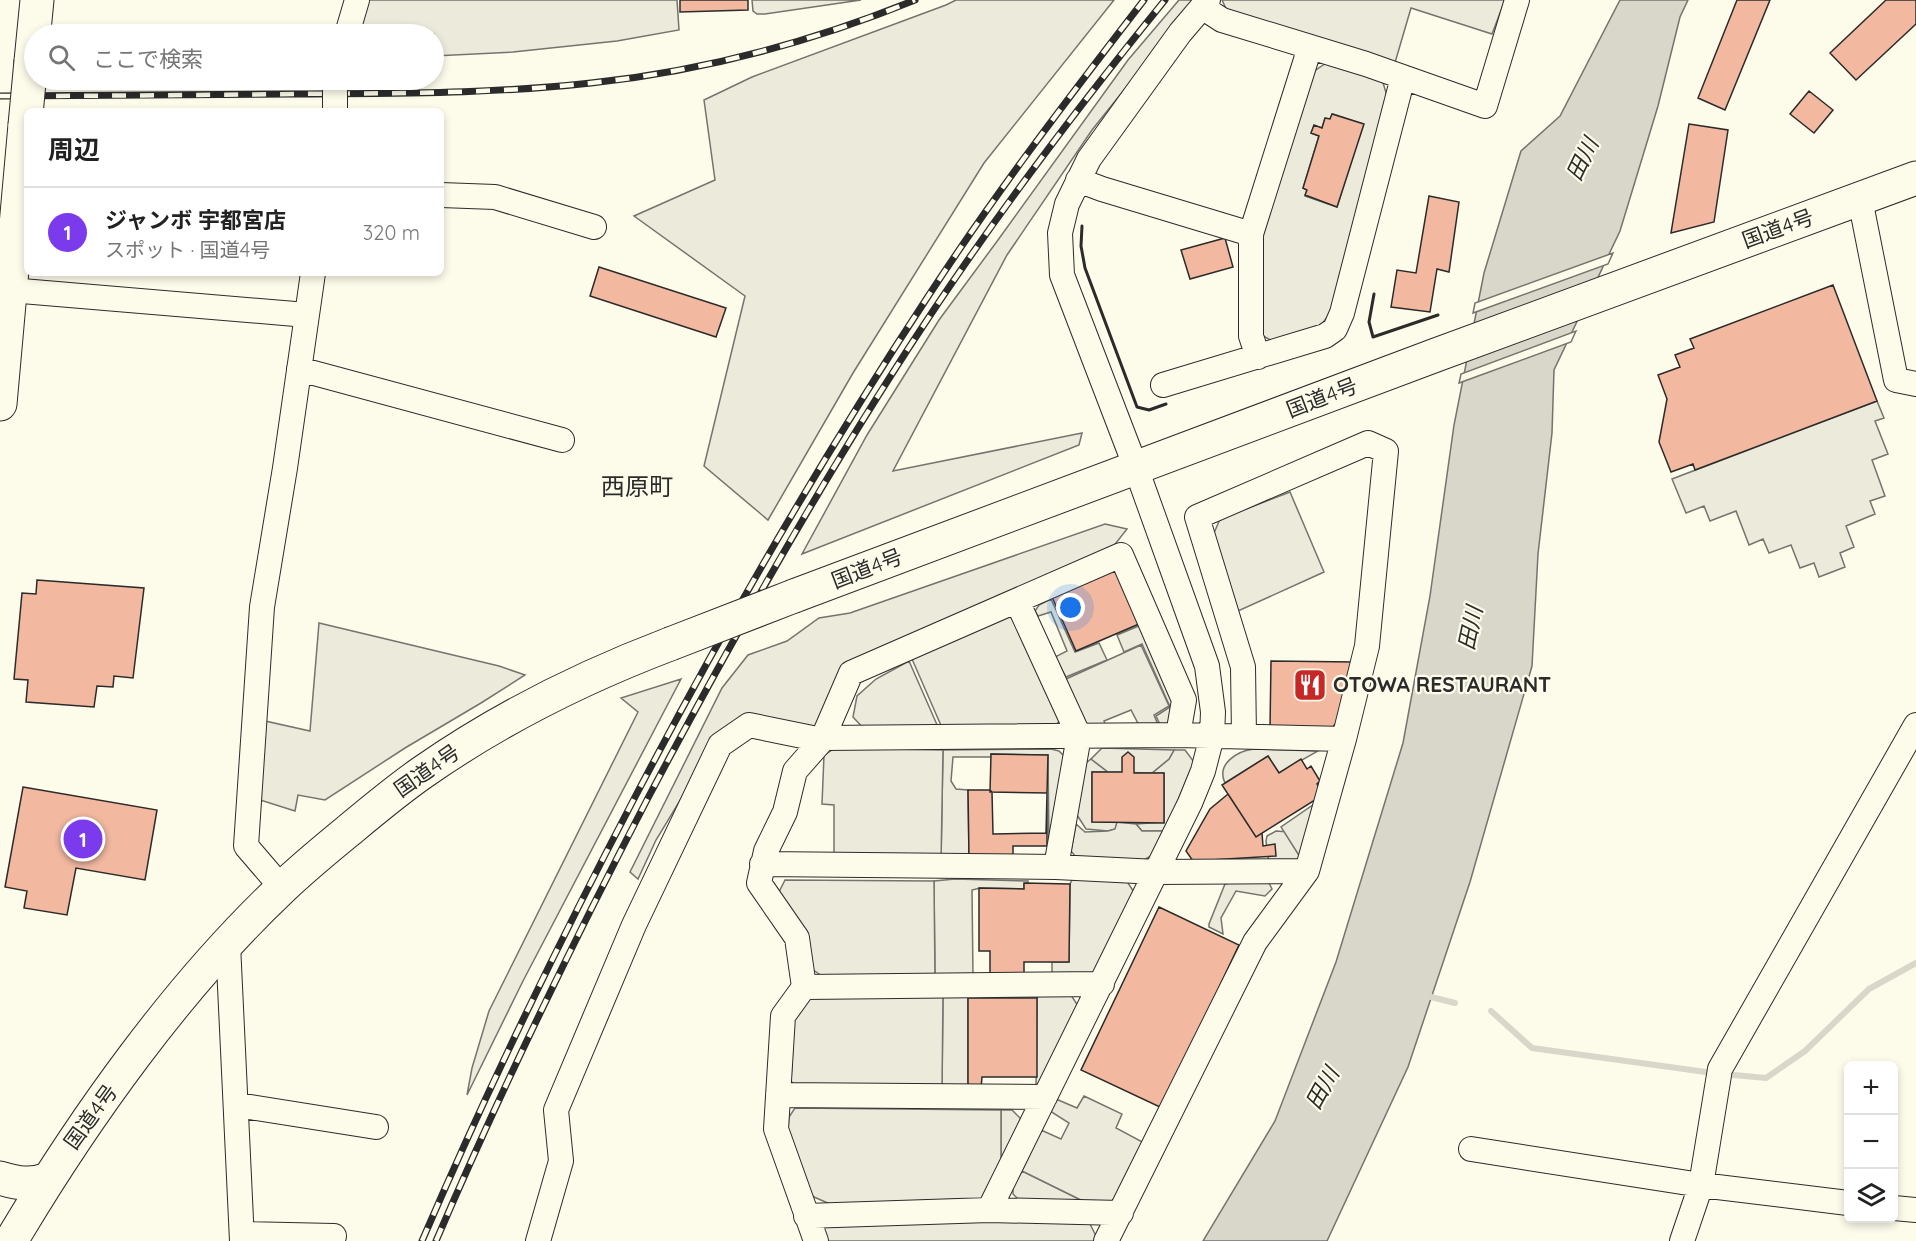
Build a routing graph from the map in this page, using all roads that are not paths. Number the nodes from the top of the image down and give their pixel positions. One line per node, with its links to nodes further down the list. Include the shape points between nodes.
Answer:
1 (37, 0): 5 (highway, bridge)
2 (357, 0): 6 (street)
3 (1517, 0): 8 (street, via 1485,106)
4 (1205, 4): 7 (street, via 1222,20); 15 (street, via 1100,142)
5 (35, 24)
6 (350, 24)
7 (1310, 48): 8 (street); 19 (street)
8 (1403, 77): 23 (street, via 1335,329 1325,336)
9 (28, 90): 11 (highway, bridge)
10 (335, 90): 12 (street, bridge)
11 (27, 108)
12 (334, 108)
13 (24, 137): 21 (highway, bridge)
14 (1916, 178): 17 (highway, 国道4号)
15 (1078, 180): 19 (street); 29 (street, via 1066,204 1060,233 1062,275)
16 (444, 195): 18 (street, via 495,197)
17 (1860, 199): 26 (street, via 1896,380); 29 (highway, 国道4号)
18 (594, 227)
19 (1251, 234): 23 (street, via 1251,336)
20 (313, 276): 22 (street)
21 (10, 290): 22 (street); 27 (highway)
22 (307, 315): 24 (street)
23 (1258, 357): 25 (street)
24 (299, 369): 28 (street); 42 (street, via 262,607 246,846)
25 (1163, 384)
26 (1916, 384)
27 (0, 404)
28 (562, 440)
29 (1136, 468): 34 (street, via 1207,666); 42 (highway, 国道4号, bridge, via 627,660 536,704 423,772)
30 (1017, 601): 32 (street, via 1121,555 1184,700); 33 (street); 37 (street, via 851,673)
31 (1916, 725): 53 (street, via 1720,1069)
32 (1178, 735): 33 (street); 34 (street)
33 (1079, 736): 37 (street); 39 (street)
34 (1212, 736): 35 (street); 41 (street, via 1203,771)
35 (1244, 736): 36 (street); 36 (street, via 1243,667 1197,517 1368,443 1386,451 1367,646)
36 (1344, 739): 40 (street)
37 (822, 740): 38 (street, via 795,771 785,812); 63 (street, via 749,725 720,745 634,926 556,1110 561,1161)
38 (762, 864): 39 (street); 45 (street, via 759,883 797,938)
39 (1056, 867): 41 (street)
40 (1307, 872): 41 (street); 58 (street, via 1255,942)
41 (1157, 873): 44 (street)
42 (282, 888): 43 (highway, 国道4号)
43 (228, 944): 48 (street); 52 (highway, 国道4号, via 131,1061)
44 (1101, 984): 45 (street); 47 (street)
45 (804, 987): 46 (street, via 783,1016)
46 (778, 1095): 47 (street); 59 (street, via 776,1129)
47 (1046, 1097): 56 (street)
48 (237, 1105): 49 (street); 61 (street)
49 (376, 1127)
50 (1471, 1149): 53 (street)
51 (0, 1178): 52 (highway, via 26,1184)
52 (48, 1179): 62 (highway, 国道4号)
53 (1701, 1185): 54 (street); 66 (street)
54 (1844, 1203)
55 (1898, 1208): 57 (street)
56 (989, 1210): 58 (street); 59 (street)
57 (1916, 1210)
58 (1121, 1213): 65 (street)
59 (806, 1216): 64 (street)
60 (334, 1236): 61 (street)
61 (242, 1237)
62 (11, 1241)
63 (537, 1241)
64 (816, 1241)
65 (1106, 1241)
66 (1682, 1241)

